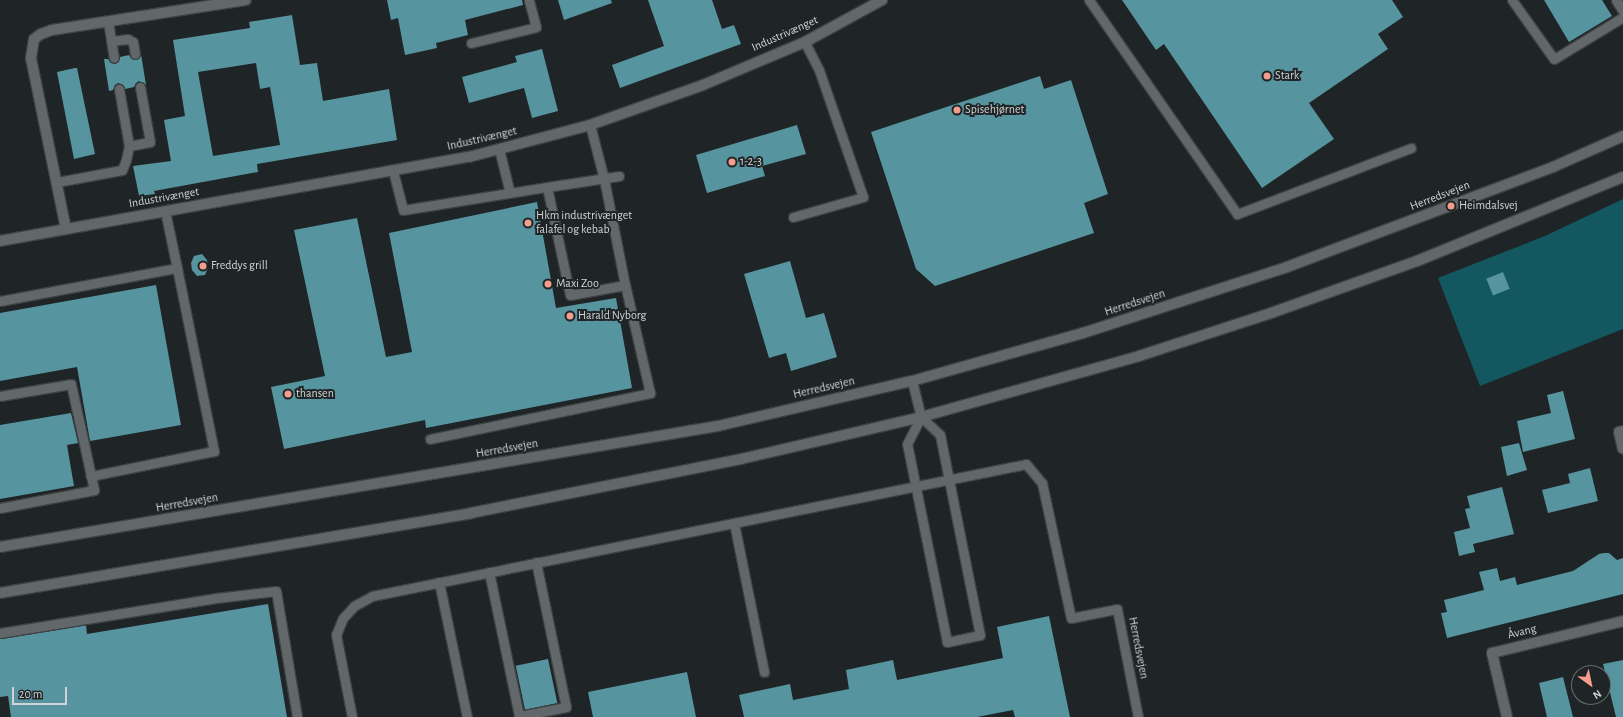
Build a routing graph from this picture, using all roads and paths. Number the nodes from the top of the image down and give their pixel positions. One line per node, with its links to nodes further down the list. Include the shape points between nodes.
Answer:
1 (246, 0): 9 (street)
2 (528, 0): 12 (lane, via 536,27)
3 (882, 0): 11 (street, Industrivænget)
4 (1089, 0): 20 (lane, via 1237,214)
5 (1512, 0): 8 (lane, via 1554,59)
6 (1616, 0): 7 (lane)
7 (1623, 11)
8 (1623, 17)
9 (108, 22): 10 (lane); 26 (street, via 52,30 34,39 31,58)
10 (111, 41): 13 (lane, via 128,39 133,42); 14 (lane)
11 (805, 42): 17 (street, Industrivænget, via 703,85); 30 (lane, via 819,70 862,197)
12 (472, 43)
13 (135, 54)
14 (114, 58)
15 (140, 86): 19 (lane, via 150,142)
16 (119, 90): 19 (lane)
17 (590, 125): 21 (street, Industrivænget); 25 (lane)
18 (1623, 136): 36 (street, Herredsvejen, via 1539,172 1287,267 1084,333)
19 (130, 146): 26 (lane, via 122,170)
20 (1411, 148)
21 (499, 149): 22 (street, Industrivænget); 28 (lane)
22 (393, 171): 28 (lane, via 403,210); 29 (street, Industrivænget)
23 (619, 176): 25 (lane)
24 (1623, 177): 38 (street, via 1416,261 1271,313 1139,356)
25 (604, 179): 27 (lane); 34 (lane)
26 (57, 182): 31 (street)
27 (547, 187): 28 (lane); 34 (lane, via 570,295)
28 (510, 193)
29 (165, 211): 31 (street, Industrivænget); 33 (lane)
30 (793, 216)
31 (66, 229): 32 (street, Industrivænget)
32 (0, 241)
33 (177, 268): 35 (lane); 42 (lane, via 214,451)
34 (625, 285): 40 (lane, via 650,393)
35 (0, 301)
36 (912, 381): 38 (lane); 47 (street, Herredsvejen, via 718,426)
37 (0, 396): 42 (lane, via 71,384)
38 (921, 417): 43 (lane, via 940,436); 44 (lane, via 907,444); 51 (street, via 741,459 472,513)
39 (1623, 431): 41 (street, via 1619,432)
40 (430, 440)
41 (1623, 449)
42 (91, 476): 45 (lane, via 94,490)
43 (948, 479): 44 (lane, Herredsvejen); 44 (lane, via 980,635 947,642); 58 (lane, Herredsvejen, via 1026,464 1042,483 1071,618 1117,609)
44 (915, 486): 46 (lane, Herredsvejen)
45 (0, 508)
46 (734, 523): 48 (lane, Herredsvejen); 54 (lane)
47 (0, 547)
48 (536, 562): 49 (lane, Herredsvejen); 49 (lane, via 566,707 519,716)
49 (489, 572): 50 (lane, Herredsvejen)
50 (439, 582): 56 (lane, Herredsvejen, via 372,596 354,606 343,618 336,635); 57 (lane)
51 (0, 593)
52 (1623, 621): 59 (street, Åvang, via 1492,652)
53 (0, 633): 55 (lane, via 216,598 276,591)
54 (764, 672)
55 (297, 717)
56 (352, 717)
57 (467, 717)
58 (1138, 717)
59 (1507, 717)

